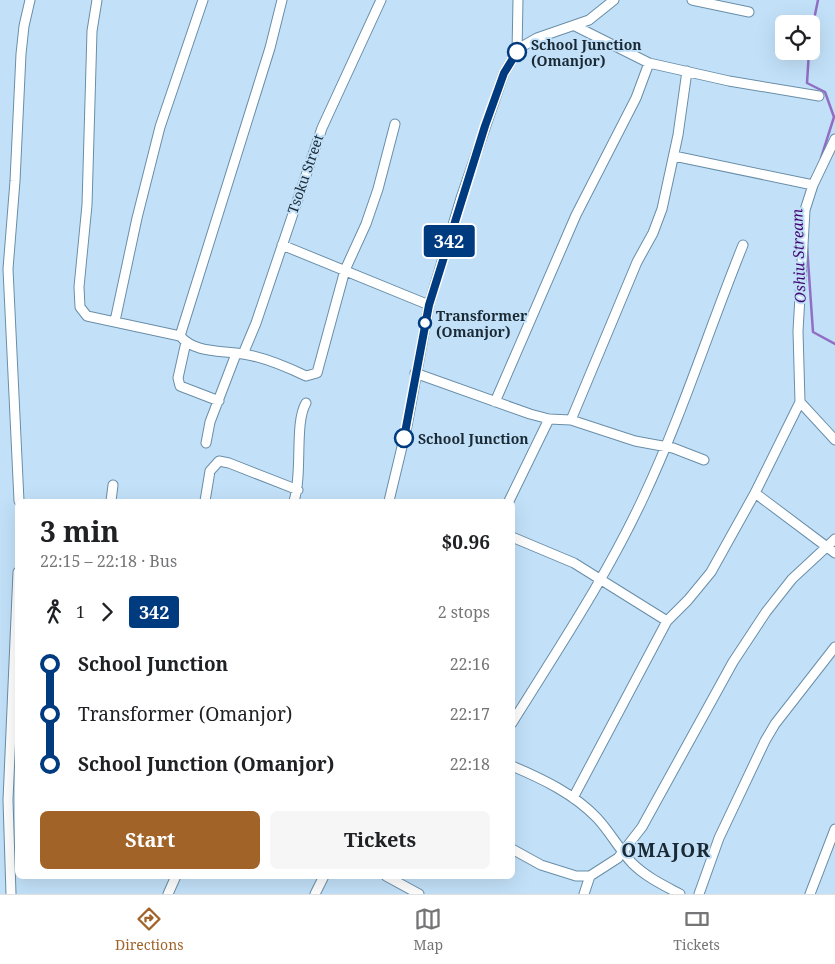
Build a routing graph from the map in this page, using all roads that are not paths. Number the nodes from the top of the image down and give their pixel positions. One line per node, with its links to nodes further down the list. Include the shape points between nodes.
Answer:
1 (30, 0): 40 (street, via 21,54 8,269)
2 (97, 0): 23 (street, via 92,31 87,205 79,298 80,308 87,316)
3 (203, 0): 23 (street, via 158,134)
4 (282, 0): 24 (street, via 270,48 211,231)
5 (381, 0): 19 (street, Tsoku Street, via 322,128)
6 (518, 0): 11 (street)
7 (614, 0): 10 (street)
8 (692, 0): 9 (street)
9 (749, 12)
10 (575, 26): 11 (street, via 537,38); 12 (street)
11 (517, 52): 22 (street, via 504,73 489,115)
12 (649, 62): 13 (street); 28 (street, via 636,98 576,215)
13 (687, 71): 14 (street); 17 (street)
14 (819, 96)
15 (395, 124): 21 (street, via 378,190)
16 (835, 140): 18 (street)
17 (674, 156): 18 (street); 32 (street, via 653,233 637,262)
18 (813, 185): 29 (street, via 805,210 798,331)
19 (282, 245): 21 (street); 25 (street, Tsoku Street)
20 (743, 245): 35 (street)
21 (345, 270): 22 (street); 25 (street, via 317,372 306,376)
22 (429, 305): 26 (street)
23 (115, 321): 24 (street)
24 (183, 339): 25 (street, via 213,351); 27 (street, via 178,378 180,386)
25 (240, 354): 27 (street, Tsoku Street)
26 (415, 373): 28 (street); 44 (street)
27 (219, 401): 34 (street, Tsoku Street)
28 (496, 402): 31 (street)
29 (800, 402): 33 (street); 39 (street)
30 (306, 403): 38 (street, via 300,415)
31 (549, 419): 32 (street); 45 (street)
32 (571, 420): 35 (street, via 635,441)
33 (835, 440)
34 (206, 443)
35 (666, 446): 36 (street); 49 (street, via 644,498)
36 (704, 460)
37 (113, 485): 41 (street)
38 (298, 490): 42 (street, via 220,462 210,471); 43 (street)
39 (755, 492): 48 (street); 50 (street, via 711,572)
40 (18, 499)
41 (111, 499)
42 (205, 499)
43 (295, 499)
44 (390, 499)
45 (510, 499)
46 (515, 538): 49 (street, via 574,563)
47 (835, 539): 48 (street)
48 (831, 550): 58 (street, via 792,579 766,612 733,662 642,827)
49 (599, 581): 50 (street); 53 (street)
50 (667, 621): 55 (street)
51 (15, 640): 63 (street, via 8,800)
52 (835, 647): 69 (street, via 765,741 720,838)
53 (515, 718)
54 (515, 767): 55 (street)
55 (573, 798): 58 (street, via 596,817)
56 (835, 829): 70 (street)
57 (515, 851): 59 (street, via 564,874)
58 (624, 852): 59 (street); 68 (street, via 648,876)
59 (590, 876): 67 (street)
60 (175, 879): 64 (street)
61 (322, 879): 65 (street)
62 (391, 879): 66 (street)
63 (11, 894)
64 (168, 894)
65 (315, 894)
66 (418, 894)
67 (584, 894)
68 (680, 894)
69 (699, 894)
70 (810, 894)

